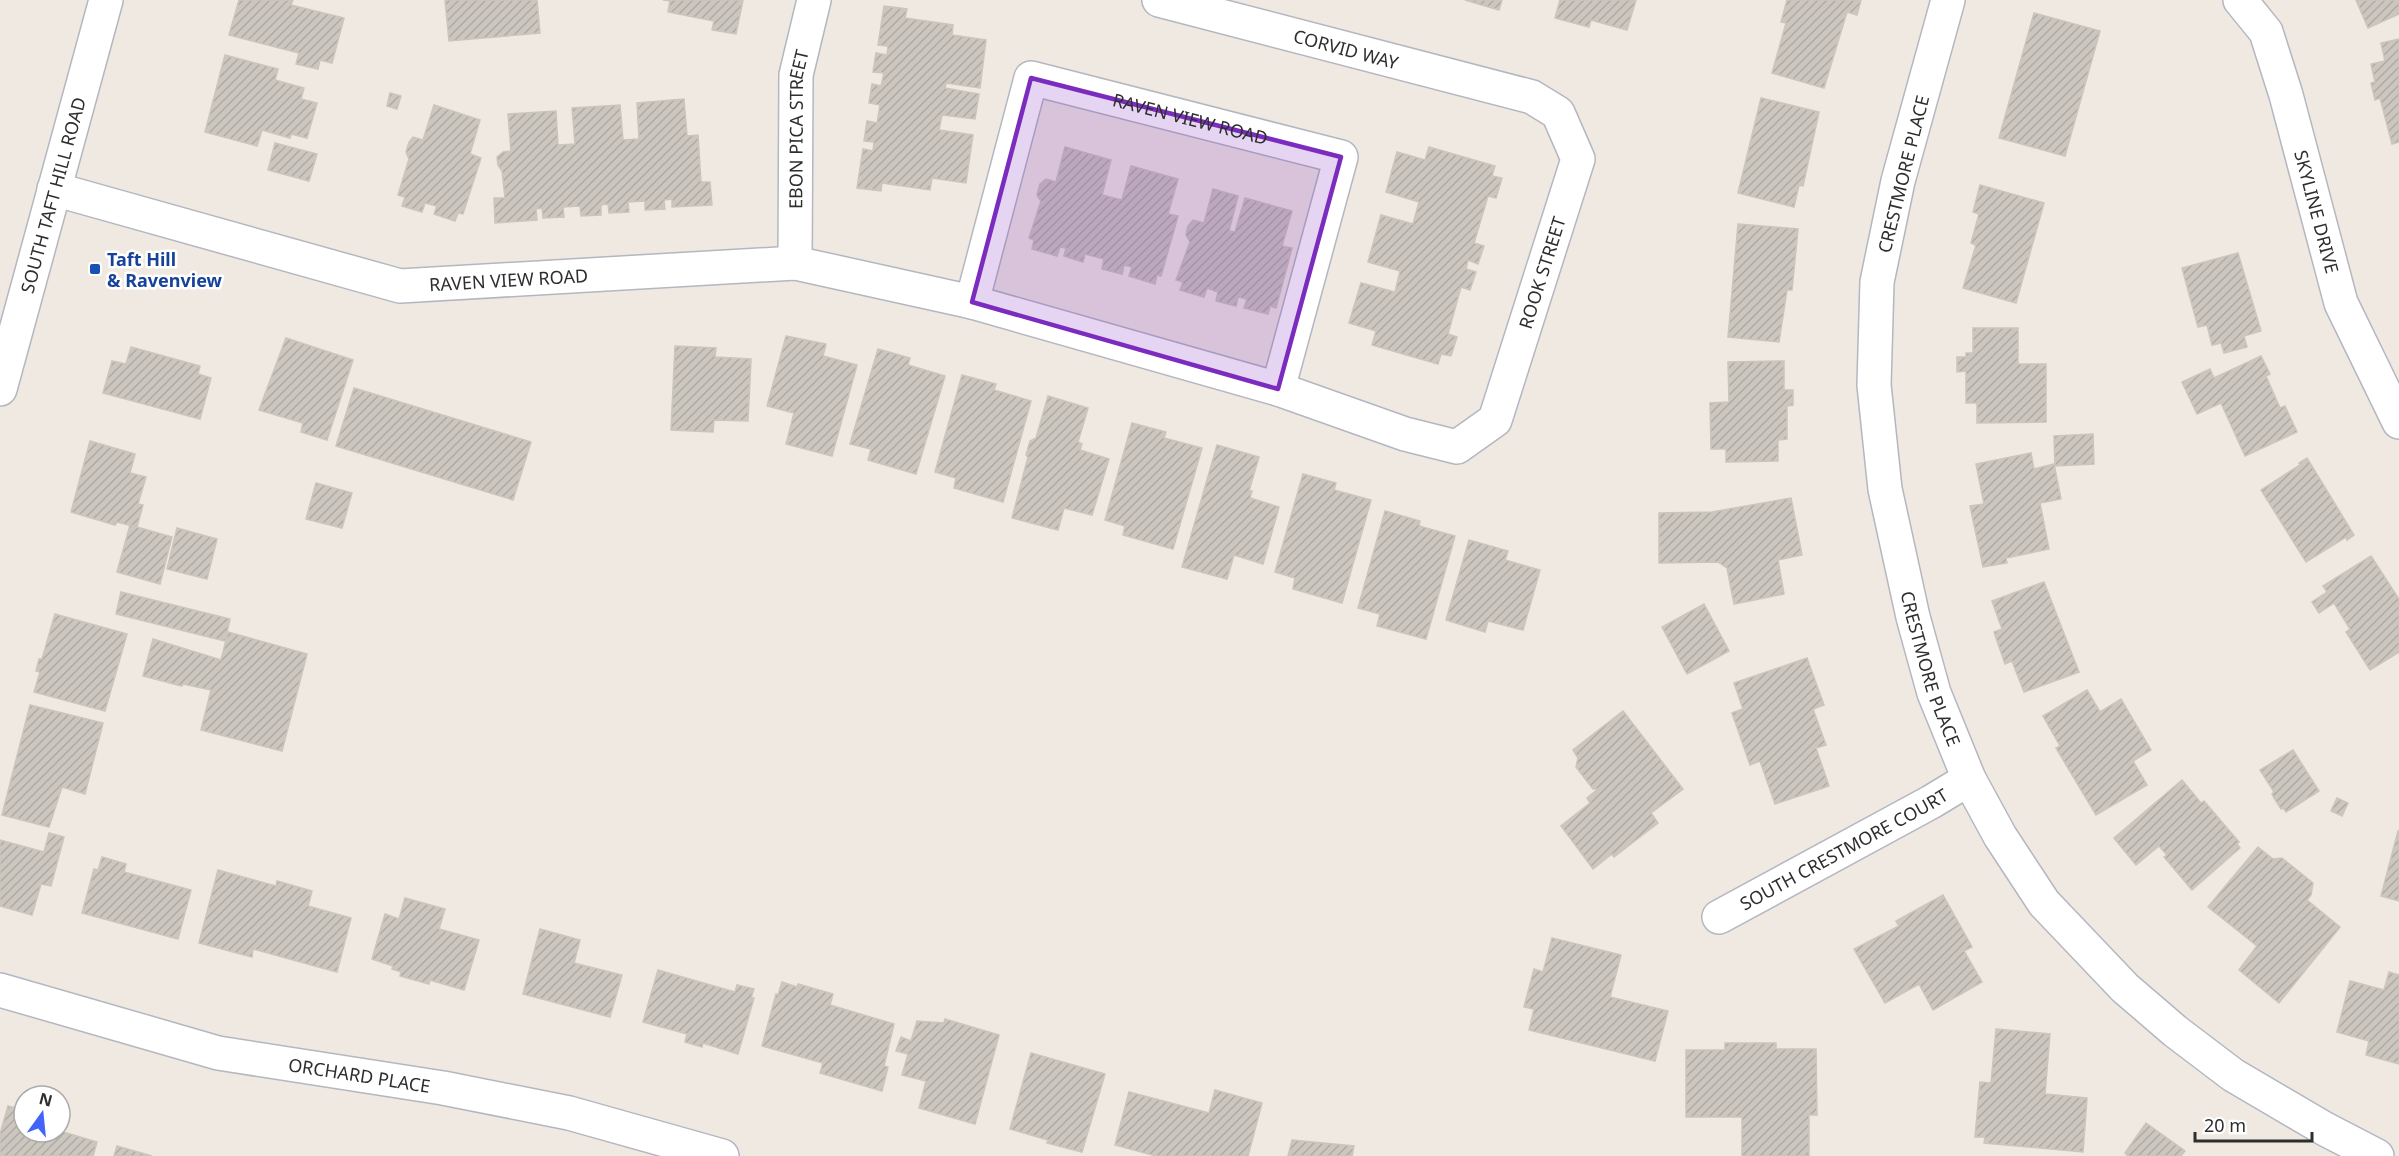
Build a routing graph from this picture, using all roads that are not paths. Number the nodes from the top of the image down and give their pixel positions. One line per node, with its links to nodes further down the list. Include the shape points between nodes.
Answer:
1 (106, 0): 7 (street, SOUTH TAFT HILL ROAD)
2 (814, 0): 8 (street, EBON PICA STREET, via 796,75)
3 (1159, 0): 6 (street, CORVID WAY)
4 (1948, 0): 14 (street, CRESTMORE PLACE, via 1898,181 1877,282 1874,385 1885,489 1913,617 1934,693)
5 (2240, 0): 12 (street, SKYLINE DRIVE, via 2266,32 2341,303)
6 (1532, 97): 13 (street, ROOK STREET, via 1558,113 1578,159 1495,420)
7 (54, 189): 8 (street, RAVEN VIEW ROAD, via 400,286); 10 (street, SOUTH TAFT HILL ROAD)
8 (795, 262): 9 (street, RAVEN VIEW ROAD)
9 (972, 302): 11 (street, RAVEN VIEW ROAD); 11 (street, RAVEN VIEW ROAD, via 1031,78 1341,157)
10 (0, 389)
11 (1278, 389): 13 (street, RAVEN VIEW ROAD, via 1405,434)
12 (2399, 422)
13 (1457, 447)
14 (1969, 779): 15 (street, SOUTH CRESTMORE COURT); 18 (street, CRESTMORE PLACE, via 2044,903 2125,988 2233,1075)
15 (1719, 917)
16 (0, 990): 17 (street, ORCHARD PLACE, via 218,1053 443,1088 569,1113)
17 (722, 1156)
18 (2377, 1156)

